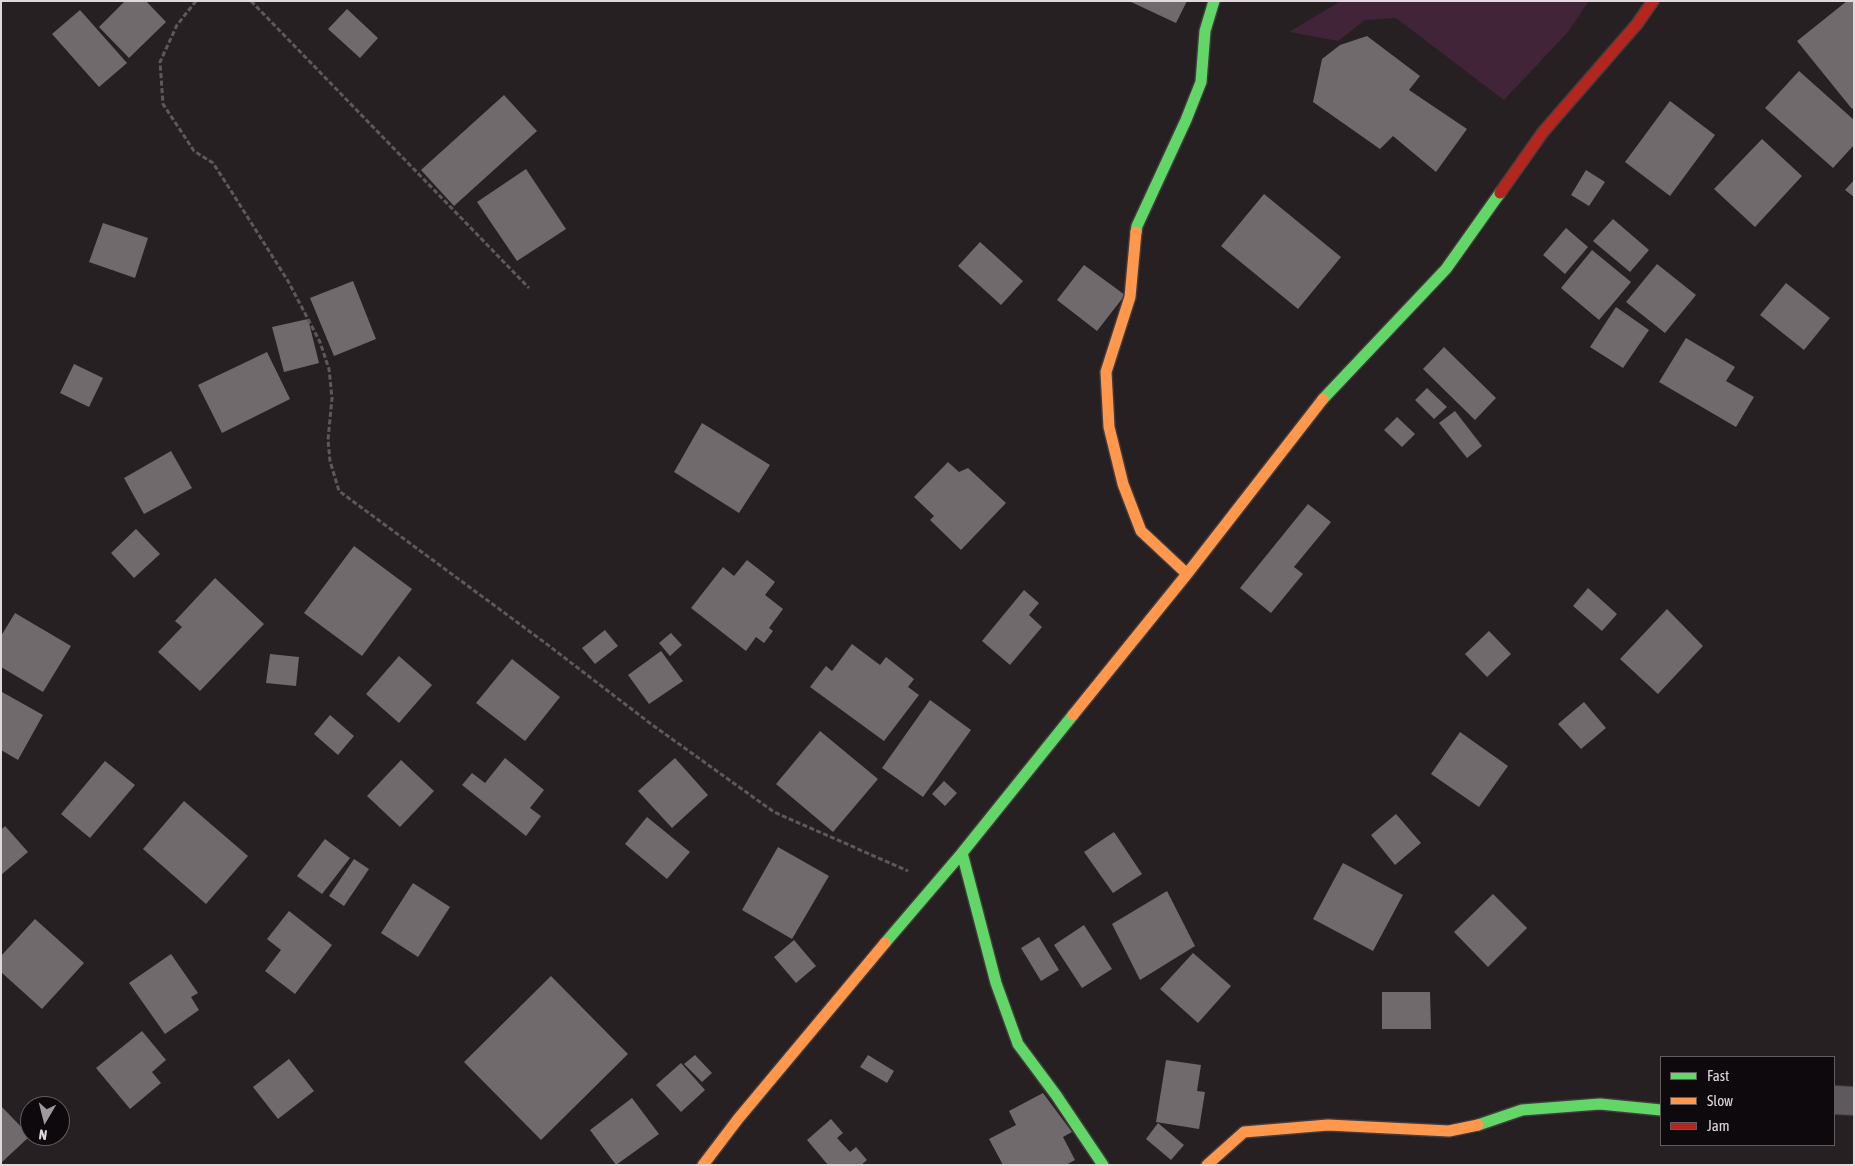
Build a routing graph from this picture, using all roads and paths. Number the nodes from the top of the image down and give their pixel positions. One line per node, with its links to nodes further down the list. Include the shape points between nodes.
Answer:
1 (196, 1): 8 (path, via 178,25 160,62 163,104 194,151 212,163 226,182 288,281 320,342 329,369 332,398 328,440 339,492 774,812)
2 (251, 1): 5 (path)
3 (1214, 1): 6 (main road, via 1205,31 1201,82 1137,226 1130,297 1106,372 1109,427 1123,484 1141,531)
4 (1653, 1): 6 (main road, via 1637,24 1543,132 1446,268 1323,399)
5 (529, 288)
6 (1187, 574): 7 (main road)
7 (962, 853): 8 (main road); 13 (main road, via 996,983 1018,1044)
8 (935, 883): 12 (main road)
9 (1835, 1100): 10 (street)
10 (1854, 1101)
11 (1660, 1110): 14 (main road, via 1600,1104 1522,1110 1487,1123 1449,1131 1328,1125 1244,1132)
12 (703, 1165)
13 (1103, 1165)
14 (1207, 1165)

